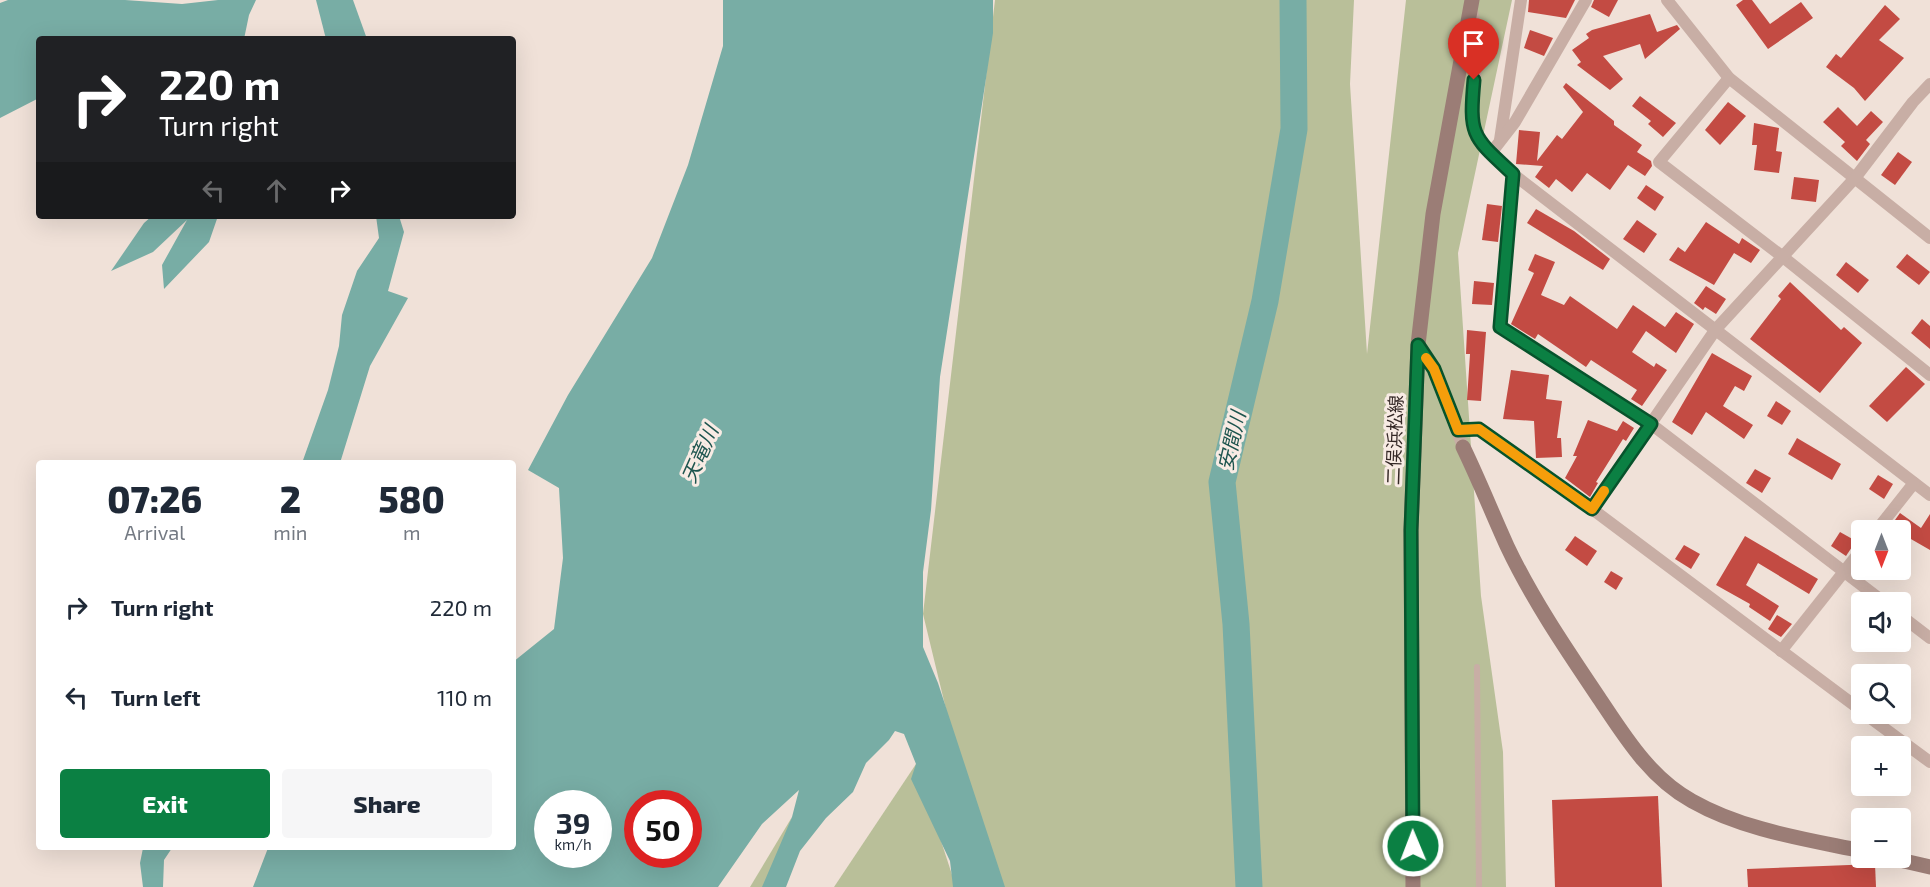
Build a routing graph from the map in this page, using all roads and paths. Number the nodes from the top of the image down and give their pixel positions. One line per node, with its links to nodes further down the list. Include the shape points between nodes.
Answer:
1 (1521, 0): 7 (street)
2 (1586, 0): 7 (street)
3 (1666, 0): 5 (street)
4 (1472, 4): 8 (street, via 1478,33 1472,125); 14 (main road, 二俣浜松線, via 1433,214)
5 (1729, 78): 10 (street); 12 (street, via 1659,162)
6 (1930, 84): 10 (street)
7 (1500, 142): 8 (street)
8 (1491, 153): 9 (street)
9 (1513, 174): 13 (street); 16 (street, via 1500,327)
10 (1855, 178): 11 (street); 12 (street)
11 (1930, 238)
12 (1783, 257): 13 (street); 15 (street)
13 (1716, 329): 16 (street); 19 (street)
14 (1418, 345): 17 (street, via 1434,369); 36 (main road, 二俣浜松線, via 1411,530)
15 (1930, 375)
16 (1651, 424): 21 (street); 24 (street)
17 (1458, 430): 18 (street); 21 (street, via 1479,429)
18 (1463, 447): 33 (main road, via 1533,594 1629,742 1651,769 1691,801 1729,819)
19 (1914, 483): 20 (street); 22 (street)
20 (1930, 495)
21 (1592, 509): 28 (street)
22 (1885, 520)
23 (1851, 562): 24 (street)
24 (1844, 571): 25 (street); 28 (street)
25 (1871, 592)
26 (1911, 623): 27 (street)
27 (1930, 638)
28 (1781, 651): 30 (street)
29 (1477, 668): 37 (lane)
30 (1851, 703)
31 (1879, 724): 32 (street)
32 (1930, 762)
33 (1851, 848)
34 (1911, 863): 35 (main road)
35 (1930, 867)
36 (1413, 887)
37 (1479, 887)

